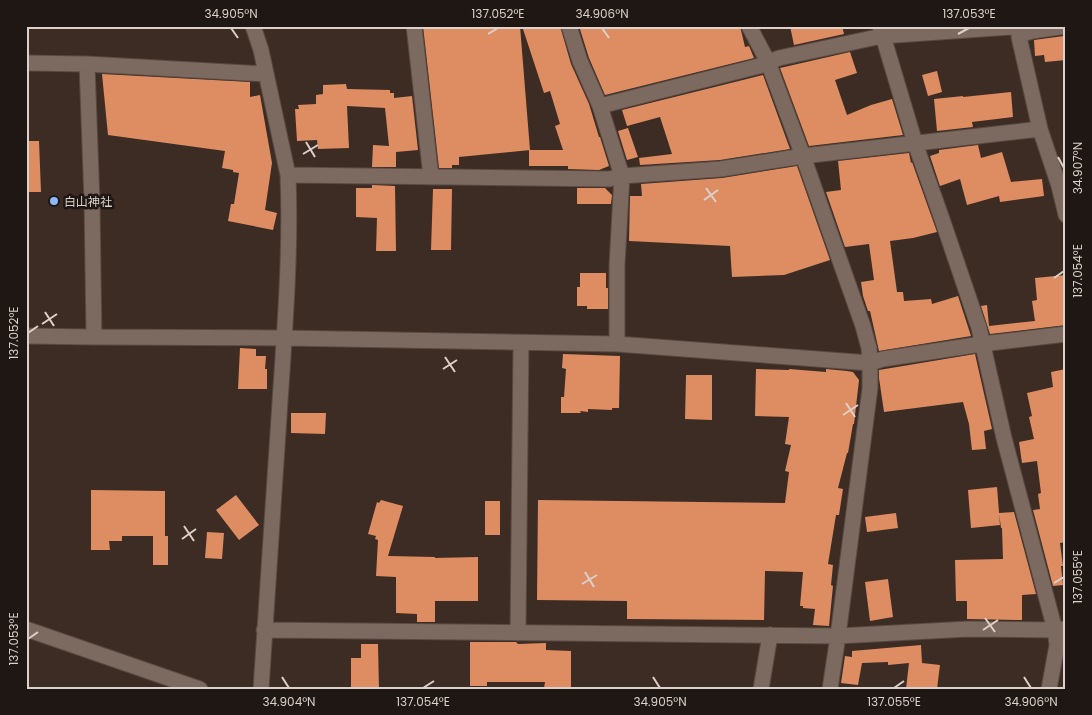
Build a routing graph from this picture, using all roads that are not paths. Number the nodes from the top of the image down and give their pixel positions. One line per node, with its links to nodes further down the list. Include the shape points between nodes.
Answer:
1 (253, 26): 11 (street)
2 (414, 26): 18 (street)
3 (569, 26): 12 (street)
4 (749, 26): 8 (street)
5 (1066, 26): 6 (street)
6 (1029, 30): 7 (street); 13 (street, via 1019,37)
7 (881, 31): 8 (street); 14 (street)
8 (768, 62): 12 (street); 15 (street)
9 (26, 63): 10 (street)
10 (87, 64): 11 (street); 23 (street)
11 (266, 74): 16 (street)
12 (600, 106): 17 (street)
13 (1040, 128): 14 (street); 19 (street)
14 (915, 143): 15 (street); 27 (street)
15 (803, 156): 17 (street, via 721,169); 28 (street, via 863,326)
16 (288, 175): 18 (street); 24 (street)
17 (622, 176): 18 (street, via 609,179); 26 (street)
18 (431, 177)
19 (1062, 187): 20 (street)
20 (1066, 215)
21 (1066, 334): 27 (street)
22 (26, 336): 23 (street)
23 (94, 337): 24 (street)
24 (284, 338): 25 (street); 30 (street)
25 (521, 343): 26 (street); 32 (street)
26 (617, 344): 28 (street)
27 (982, 344): 28 (street); 31 (street, via 1006,446)
28 (870, 363): 34 (street, via 870,388)
29 (26, 629): 35 (street)
30 (264, 630): 32 (street); 36 (street)
31 (1060, 630): 34 (street, via 968,629); 39 (street)
32 (518, 632): 33 (street)
33 (770, 635): 34 (street); 37 (street)
34 (838, 636): 38 (street)
35 (200, 689)
36 (261, 689)
37 (761, 689)
38 (830, 689)
39 (1049, 689)

